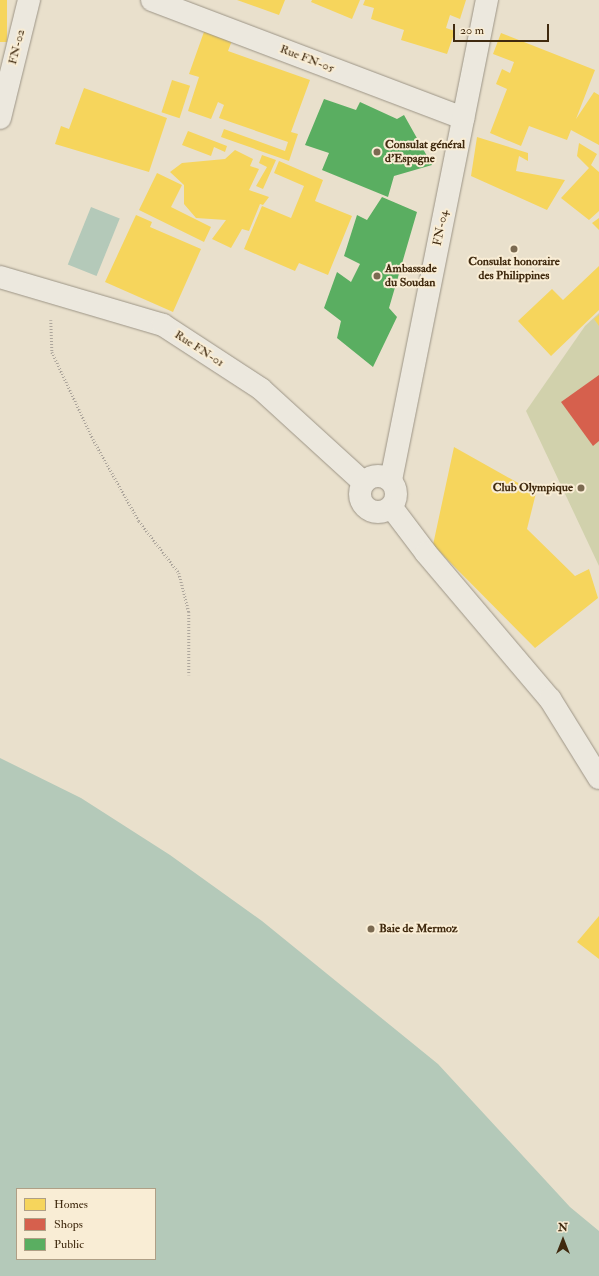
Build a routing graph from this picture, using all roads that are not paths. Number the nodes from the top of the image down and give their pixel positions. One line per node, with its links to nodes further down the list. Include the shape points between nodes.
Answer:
1 (29, 0): 4 (street, FN-02)
2 (152, 0): 5 (street, Rue FN-05)
3 (487, 0): 5 (street, FN-04)
4 (0, 118)
5 (463, 118): 7 (street, FN-04)
6 (0, 277): 8 (street, Rue FN-01, via 50,294 163,325 261,389)
7 (390, 480): 8 (street, via 385,476 374,476); 9 (street, via 397,492)
8 (364, 483): 9 (street, via 360,493 367,509 378,513)
9 (392, 508): 10 (street, via 426,553 550,699)
10 (599, 778)

